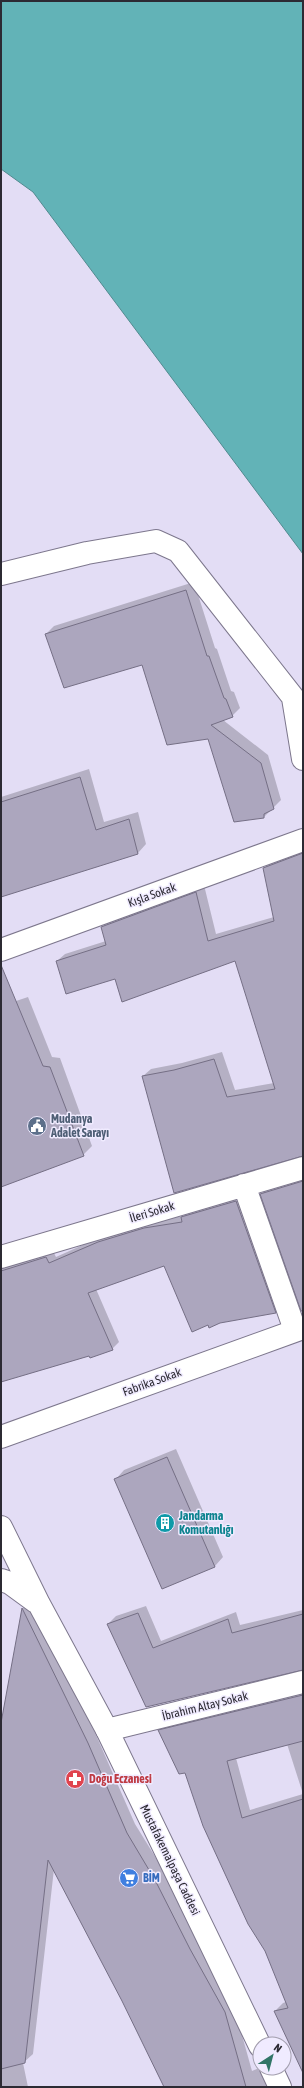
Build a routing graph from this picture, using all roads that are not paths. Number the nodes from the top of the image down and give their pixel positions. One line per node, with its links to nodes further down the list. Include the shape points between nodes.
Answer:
1 (1, 574): 2 (street, via 156,541 178,552)
2 (298, 704): 3 (street)
3 (303, 759)
4 (303, 840): 5 (street, Kışla Sokak)
5 (1, 950)
6 (303, 1168): 7 (street, İleri Sokak)
7 (244, 1185): 8 (street, İleri Sokak); 9 (street)
8 (1, 1257)
9 (299, 1329): 10 (street, Fabrika Sokak)
10 (1, 1437)
11 (1, 1527): 13 (street, Mustafakemalpaşa Caddesi)
12 (1, 1580): 13 (street, via 10,1583)
13 (39, 1604): 15 (street, Mustafakemalpaşa Caddesi)
14 (303, 1682): 15 (street, İbrahim Altay Sokak)
15 (107, 1730): 16 (street, Mustafakemalpaşa Caddesi)
16 (255, 2036)
17 (275, 2076): 18 (street)
18 (280, 2087)

